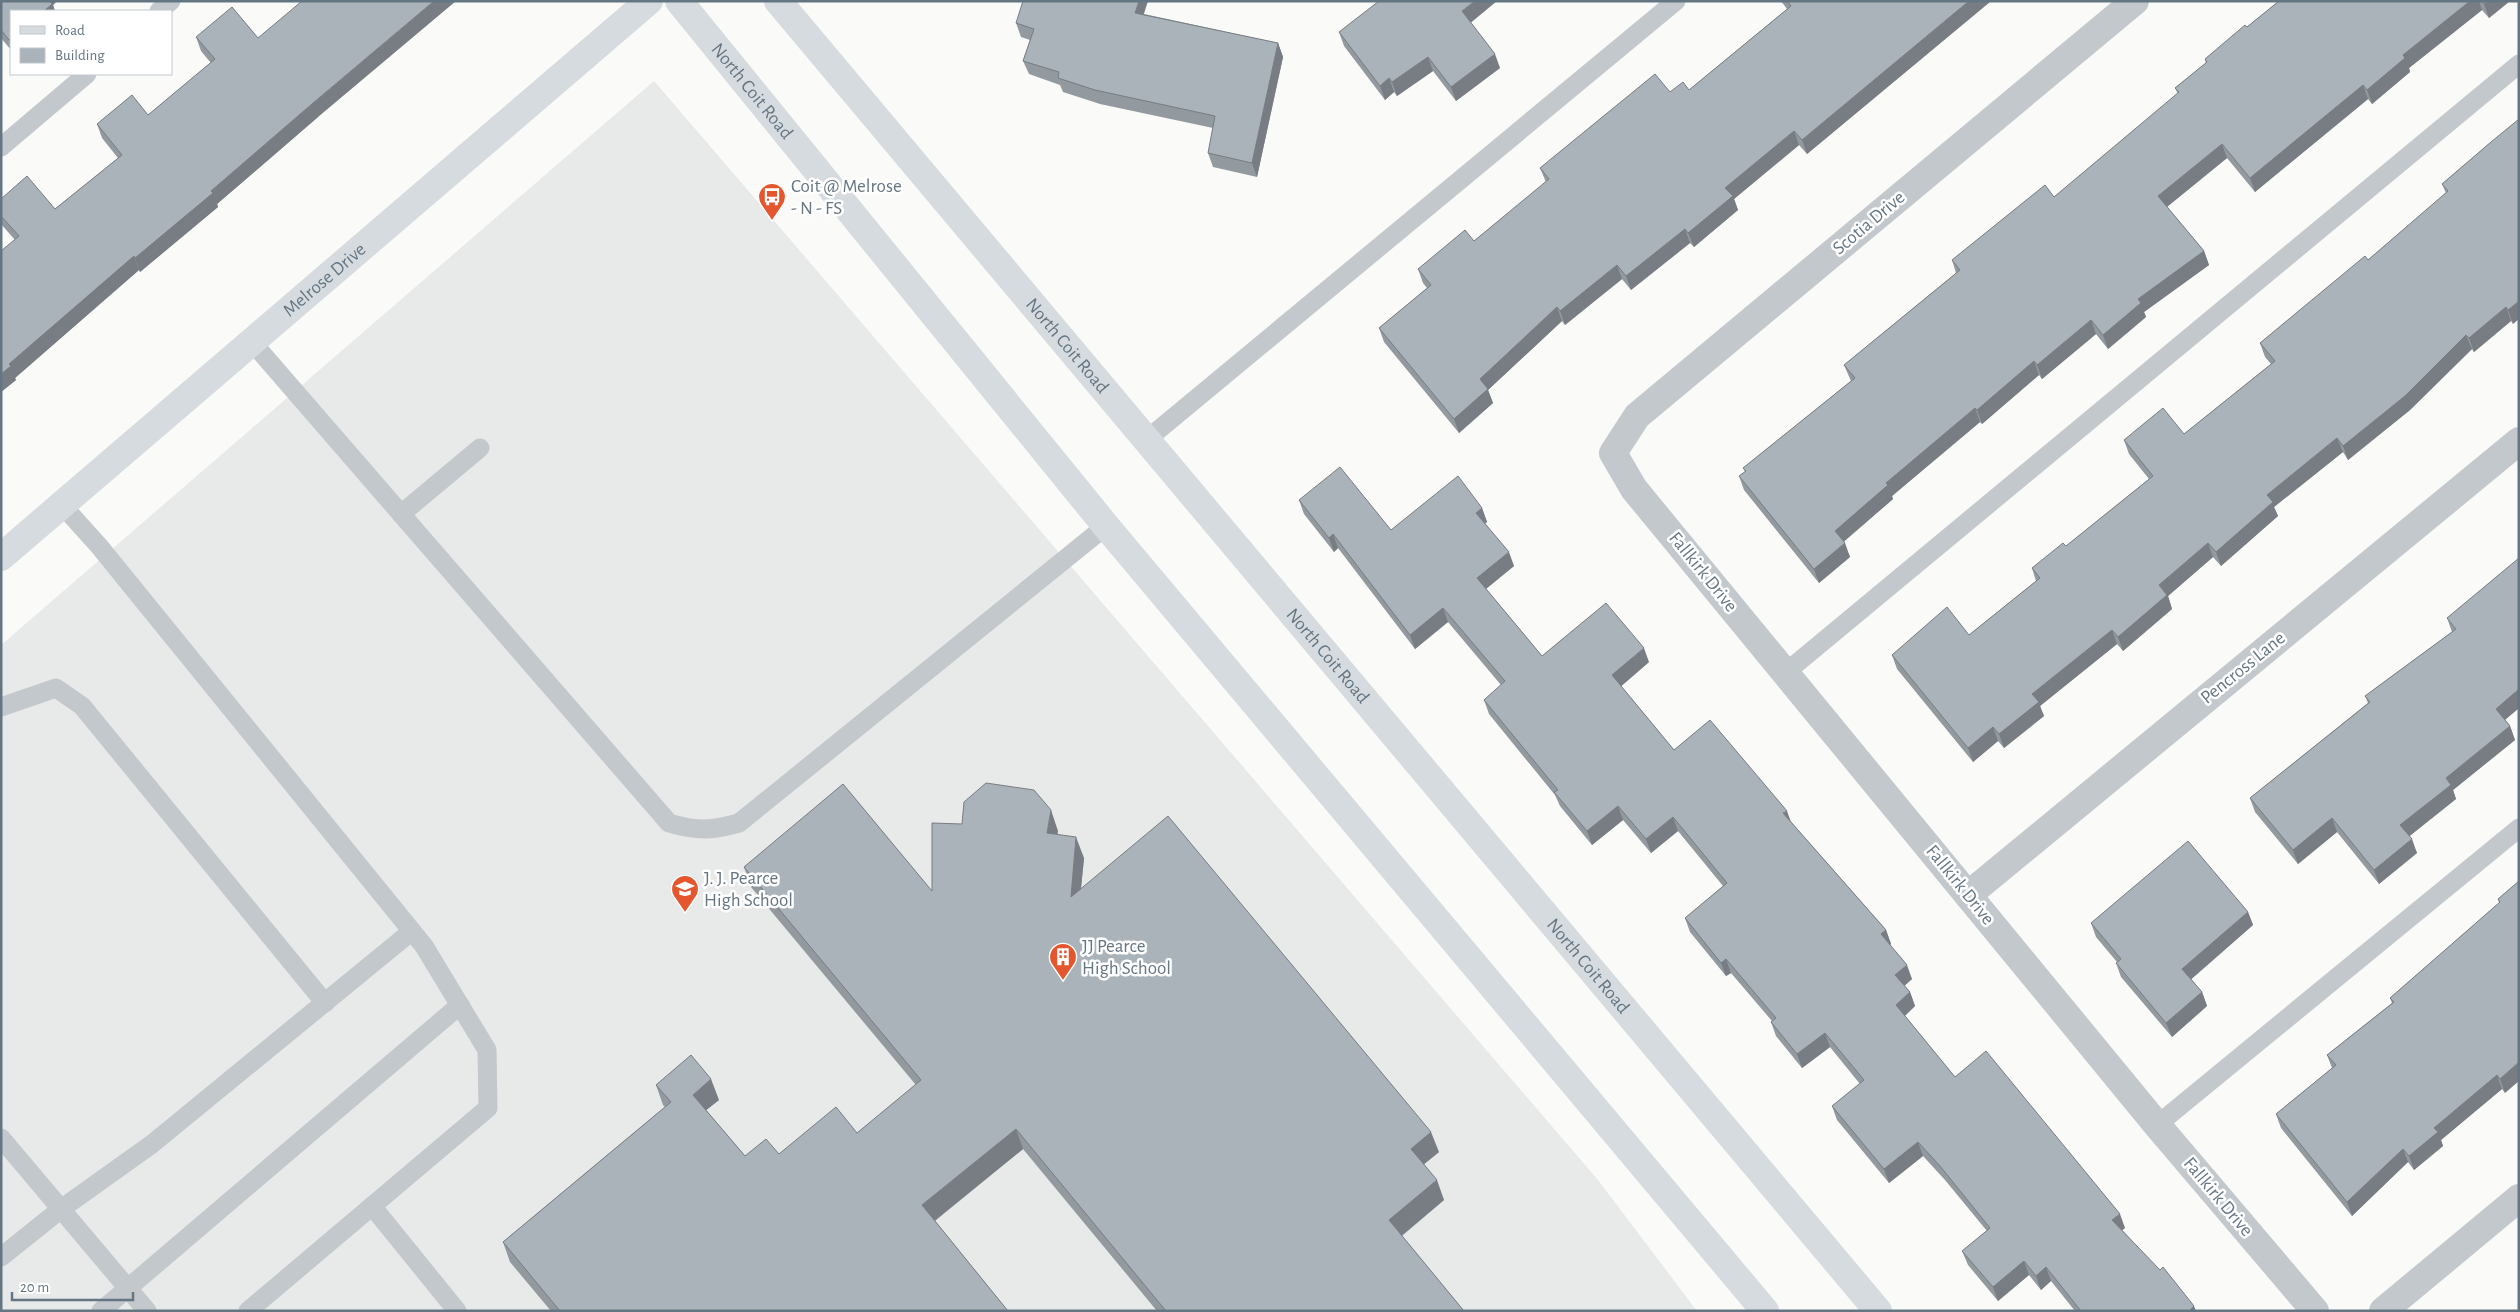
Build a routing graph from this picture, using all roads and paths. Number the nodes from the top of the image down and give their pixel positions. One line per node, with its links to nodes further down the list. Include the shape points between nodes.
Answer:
1 (171, 1): 7 (lane)
2 (649, 1): 11 (main road, Melrose Drive)
3 (679, 1): 18 (main road, North Coit Road)
4 (778, 1): 12 (main road, North Coit Road)
5 (1676, 1): 12 (lane)
6 (2135, 1): 15 (street, Scotia Drive, via 1637,416)
7 (160, 10)
8 (2519, 64): 20 (lane)
9 (85, 75): 10 (lane)
10 (1, 147)
11 (252, 342): 16 (main road, Melrose Drive); 17 (lane)
12 (1145, 441): 39 (main road, North Coit Road)
13 (2519, 441): 23 (street, Pencross Lane)
14 (480, 448): 17 (lane)
15 (1613, 453): 20 (street, Fallkirk Drive, via 1634,489)
16 (62, 505): 19 (main road, Melrose Drive); 24 (lane)
17 (401, 514): 18 (lane, via 669,823 691,829 715,830 739,823)
18 (1106, 526): 38 (main road, North Coit Road)
19 (1, 557)
20 (1785, 673): 23 (street, Fallkirk Drive)
21 (1, 707): 25 (lane, via 56,688 82,706)
22 (2519, 828): 27 (lane)
23 (1968, 895): 27 (street, Fallkirk Drive)
24 (412, 932): 25 (lane); 26 (lane)
25 (325, 1003): 31 (lane, via 152,1144)
26 (460, 1005): 30 (lane, via 487,1050 488,1108); 33 (lane)
27 (2158, 1125): 40 (street, Fallkirk Drive)
28 (1, 1138): 31 (lane)
29 (2519, 1198): 41 (street)
30 (372, 1206): 36 (lane); 37 (lane)
31 (61, 1209): 32 (lane); 33 (lane)
32 (1, 1257)
33 (129, 1289): 34 (lane); 35 (lane)
34 (102, 1311)
35 (147, 1311)
36 (248, 1311)
37 (457, 1311)
38 (1765, 1311)
39 (1878, 1311)
40 (2315, 1311)
41 (2384, 1311)

